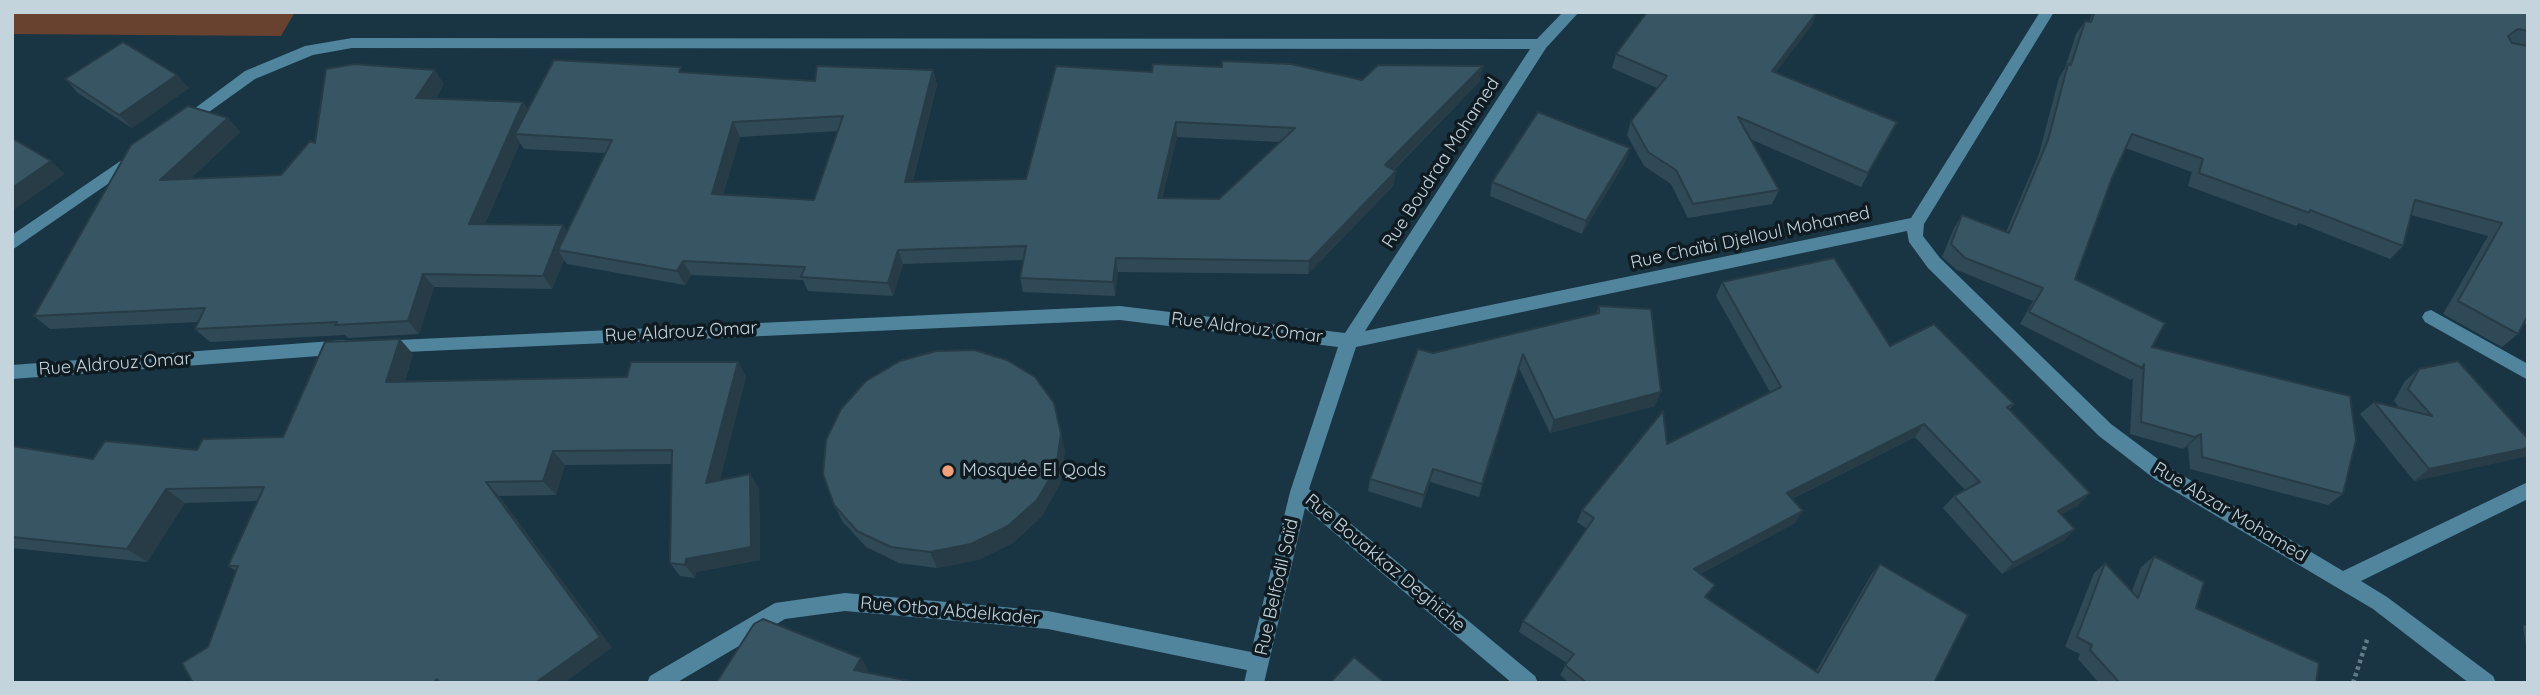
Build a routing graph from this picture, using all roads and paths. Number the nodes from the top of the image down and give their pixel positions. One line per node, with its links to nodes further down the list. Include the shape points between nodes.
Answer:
1 (1572, 12): 3 (street, Rue Boudraa Mohamed)
2 (2047, 12): 6 (street)
3 (1541, 44): 4 (street, via 352,43 310,50 250,75); 9 (street, Rue Boudraa Mohamed)
4 (171, 132)
5 (148, 148): 7 (street)
6 (1916, 223): 9 (street, Rue Chaïbi Djelloul Mohamed); 14 (street, Rue Abzar Mohamed, via 1915,237 1934,263 2105,430 2163,474)
7 (12, 244)
8 (2431, 317): 11 (street)
9 (1349, 341): 10 (street, Rue Aldrouz Omar, via 1120,313 331,348); 13 (street, Rue Bouakkaz Deghiche)
10 (12, 372)
11 (2528, 373)
12 (2528, 490): 14 (street)
13 (1299, 492): 16 (street, Rue Belfodil Saïd); 18 (street, Rue Bouakkaz Deghiche)
14 (2344, 580): 15 (street, Rue Abzar Mohamed)
15 (2380, 603): 19 (path); 20 (street, Rue Abzar Mohamed)
16 (1256, 673): 17 (street, Rue Otba Abdelkader, via 1048,620 845,602 782,610)
17 (657, 683)
18 (1528, 683)
19 (2353, 683)
20 (2486, 683)

